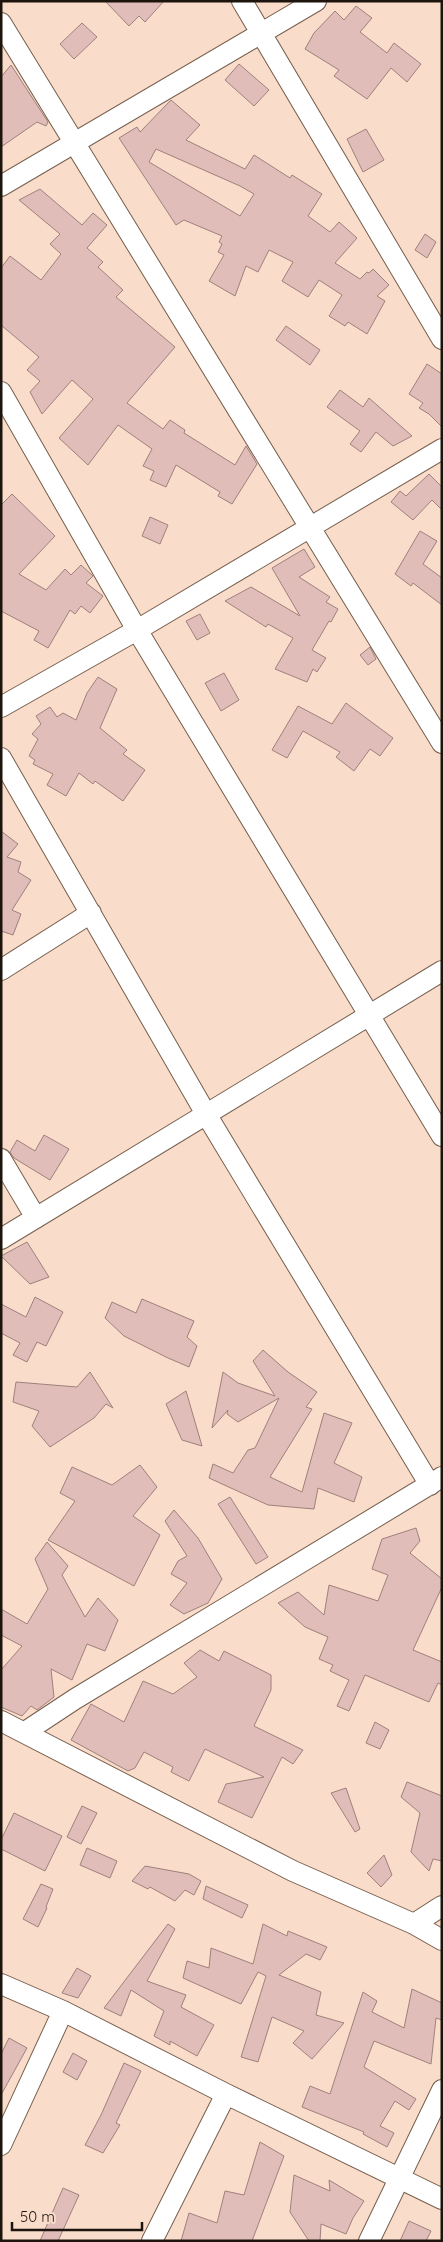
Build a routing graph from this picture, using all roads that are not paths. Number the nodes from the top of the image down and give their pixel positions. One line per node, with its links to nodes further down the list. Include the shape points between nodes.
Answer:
1 (242, 1): 4 (street)
2 (316, 1): 4 (street)
3 (1, 23): 5 (street)
4 (262, 33): 5 (street); 7 (street)
5 (75, 143): 6 (street); 10 (street)
6 (1, 186)
7 (442, 339)
8 (1, 392): 11 (street)
9 (442, 449): 10 (street)
10 (310, 527): 11 (street); 13 (street)
11 (137, 630): 12 (street); 18 (street)
12 (1, 707)
13 (442, 743)
14 (1, 758): 15 (street)
15 (91, 913): 16 (street); 19 (street)
16 (1, 970)
17 (442, 971): 18 (street)
18 (370, 1014): 19 (street); 20 (street)
19 (206, 1114): 22 (street); 24 (street)
20 (442, 1136)
21 (1, 1159): 22 (street)
22 (36, 1218): 23 (street)
23 (1, 1239)
24 (436, 1481): 26 (street)
25 (2, 1723): 26 (street)
26 (25, 1732): 28 (street, via 293,1871)
27 (442, 1906): 28 (street)
28 (414, 1924): 29 (street)
29 (442, 1940)
30 (1, 1984): 31 (street)
31 (64, 2012): 33 (street); 34 (street)
32 (442, 2090): 35 (street)
33 (226, 2094): 35 (street); 37 (street)
34 (1, 2144)
35 (400, 2178): 36 (street); 38 (street)
36 (442, 2199)
37 (152, 2241)
38 (369, 2241)

